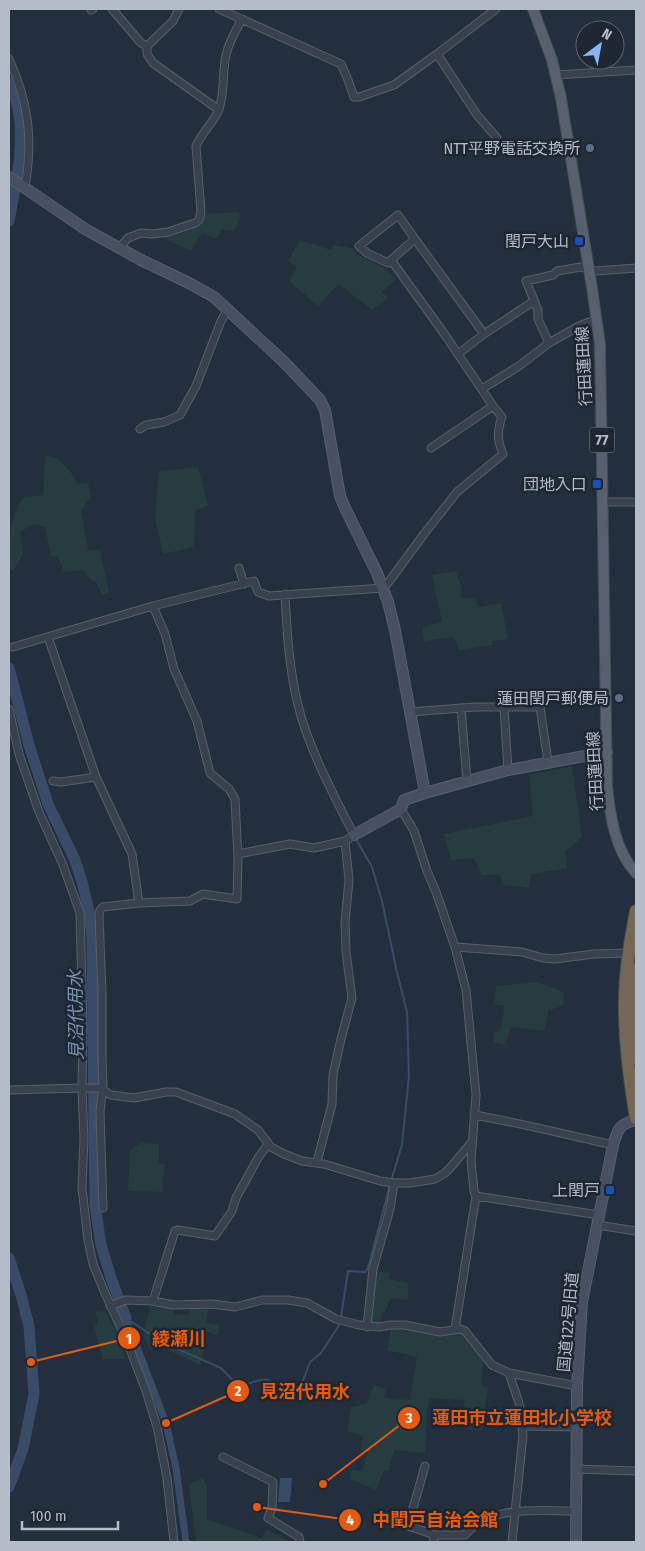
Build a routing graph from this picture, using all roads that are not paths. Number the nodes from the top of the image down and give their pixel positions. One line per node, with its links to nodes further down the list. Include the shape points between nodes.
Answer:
1 (112, 9): 7 (street)
2 (179, 9): 7 (street, via 173,21)
3 (219, 9): 6 (street)
4 (496, 9): 8 (street)
5 (533, 9): 11 (main road, 行田蓮田線 / 77)
6 (242, 19): 8 (street, via 341,64 354,97 394,85); 12 (street, via 229,42)
7 (147, 46): 12 (street, via 147,54 153,63)
8 (437, 54): 13 (street, via 477,115)
9 (9, 59): 15 (street, via 26,110 30,146)
10 (636, 70): 11 (street)
11 (556, 75): 19 (main road, 行田蓮田線 / 77)
12 (219, 110): 17 (street, via 196,146 199,220 168,232 132,236)
13 (497, 138)
14 (9, 177): 15 (street)
15 (24, 188): 17 (street)
16 (415, 240): 18 (street); 18 (street, via 398,215 359,246 388,263); 24 (street)
17 (119, 248): 22 (street, via 214,297)
18 (391, 260): 26 (street)
19 (589, 268): 20 (street, via 596,271); 21 (street, via 557,271 553,275 526,281); 23 (main road, 行田蓮田線 / 77)
20 (636, 268)
21 (534, 301): 24 (street); 25 (street)
22 (228, 309): 29 (street, via 196,386 180,415 164,422 146,424); 35 (street, via 320,400 325,410 340,496)
23 (597, 319): 25 (street); 31 (main road, 行田蓮田線 / 77)
24 (484, 334): 26 (street)
25 (549, 343): 27 (street)
26 (458, 354): 27 (street)
27 (482, 388): 28 (street)
28 (494, 406): 30 (street); 35 (street, via 502,417 497,436 503,454 458,492)
29 (140, 429)
30 (432, 448)
31 (603, 502): 32 (street); 44 (main road, 行田蓮田線 / 77)
32 (636, 502)
33 (239, 568): 34 (street)
34 (244, 584): 36 (street, via 254,582 258,592 269,596); 37 (street)
35 (383, 588): 36 (street); 43 (street, via 395,630)
36 (285, 594): 52 (street, via 288,651 298,706)
37 (153, 606): 38 (street); 53 (street, via 165,634 174,669 197,721 210,773 235,799)
38 (48, 636): 39 (street); 47 (street)
39 (13, 647)
40 (504, 707): 41 (street); 45 (street, via 540,707); 46 (street)
41 (461, 708): 43 (street); 49 (street)
42 (9, 710): 61 (street, via 19,754 39,812 80,912)
43 (410, 712): 50 (street)
44 (608, 752): 45 (street); 54 (main road, 行田蓮田線 / 77, via 609,804 621,850)
45 (548, 762): 46 (street)
46 (508, 770): 49 (street)
47 (96, 777): 48 (street); 55 (street, via 132,854)
48 (52, 781)
49 (467, 781): 50 (street)
50 (425, 793): 51 (street, via 404,800)
51 (401, 809): 52 (street); 57 (street, via 414,831)
52 (350, 838): 53 (street, via 314,848 290,844); 69 (street, via 345,922 352,998 334,1075 332,1104)
53 (238, 854): 55 (street, via 237,899 203,894 190,901)
54 (636, 873)
55 (139, 903): 62 (street, via 103,907 99,915)
56 (636, 911): 58 (highway)
57 (455, 947): 58 (street, via 522,952 555,959); 64 (street, via 469,1013 476,1095)
58 (629, 953): 65 (highway, via 625,1025)
59 (636, 969): 60 (highway)
60 (636, 1058)
61 (86, 1088): 62 (street); 63 (street); 76 (street, via 82,1188 85,1217 93,1264)
62 (102, 1089): 67 (street, via 111,1096 134,1098 176,1092 235,1114 258,1130); 72 (street)
63 (9, 1090)
64 (474, 1114): 66 (street); 68 (street)
65 (636, 1119): 68 (street, 国道122号旧道, via 621,1126)
66 (472, 1142): 70 (street, via 456,1163 440,1176 424,1182); 71 (street)
67 (268, 1144): 69 (street, via 302,1161); 75 (street, via 215,1236 175,1231)
68 (613, 1144): 73 (street, 国道122号旧道)
69 (317, 1162): 70 (street)
70 (394, 1183): 77 (street, via 373,1270)
71 (476, 1196): 73 (street); 78 (street)
72 (103, 1208)
73 (598, 1220): 74 (street); 80 (street, 国道122号旧道, via 582,1302)
74 (636, 1231)
75 (152, 1301): 76 (street, via 122,1301); 77 (street, via 235,1307 262,1300 299,1301 343,1322)
76 (112, 1305): 90 (street, via 157,1426)
77 (367, 1326): 78 (street, via 405,1325 440,1332)
78 (455, 1329): 79 (street, via 464,1331 492,1365)
79 (509, 1373): 80 (street); 81 (street, via 519,1403)
80 (578, 1386): 82 (street, 国道122号旧道)
81 (522, 1426): 82 (street); 88 (street)
82 (577, 1427): 85 (street, 国道122号旧道)
83 (222, 1457): 91 (street, via 273,1482 272,1508 268,1518 298,1537)
84 (425, 1466): 89 (street, via 408,1526)
85 (576, 1469): 86 (street); 87 (street, 国道122号旧道)
86 (636, 1471)
87 (576, 1511): 88 (street); 93 (street, 国道122号旧道)
88 (515, 1512): 89 (street, via 482,1520 465,1535); 92 (street)
89 (434, 1539)
90 (174, 1542)
91 (300, 1542)
92 (512, 1542)
93 (576, 1542)

